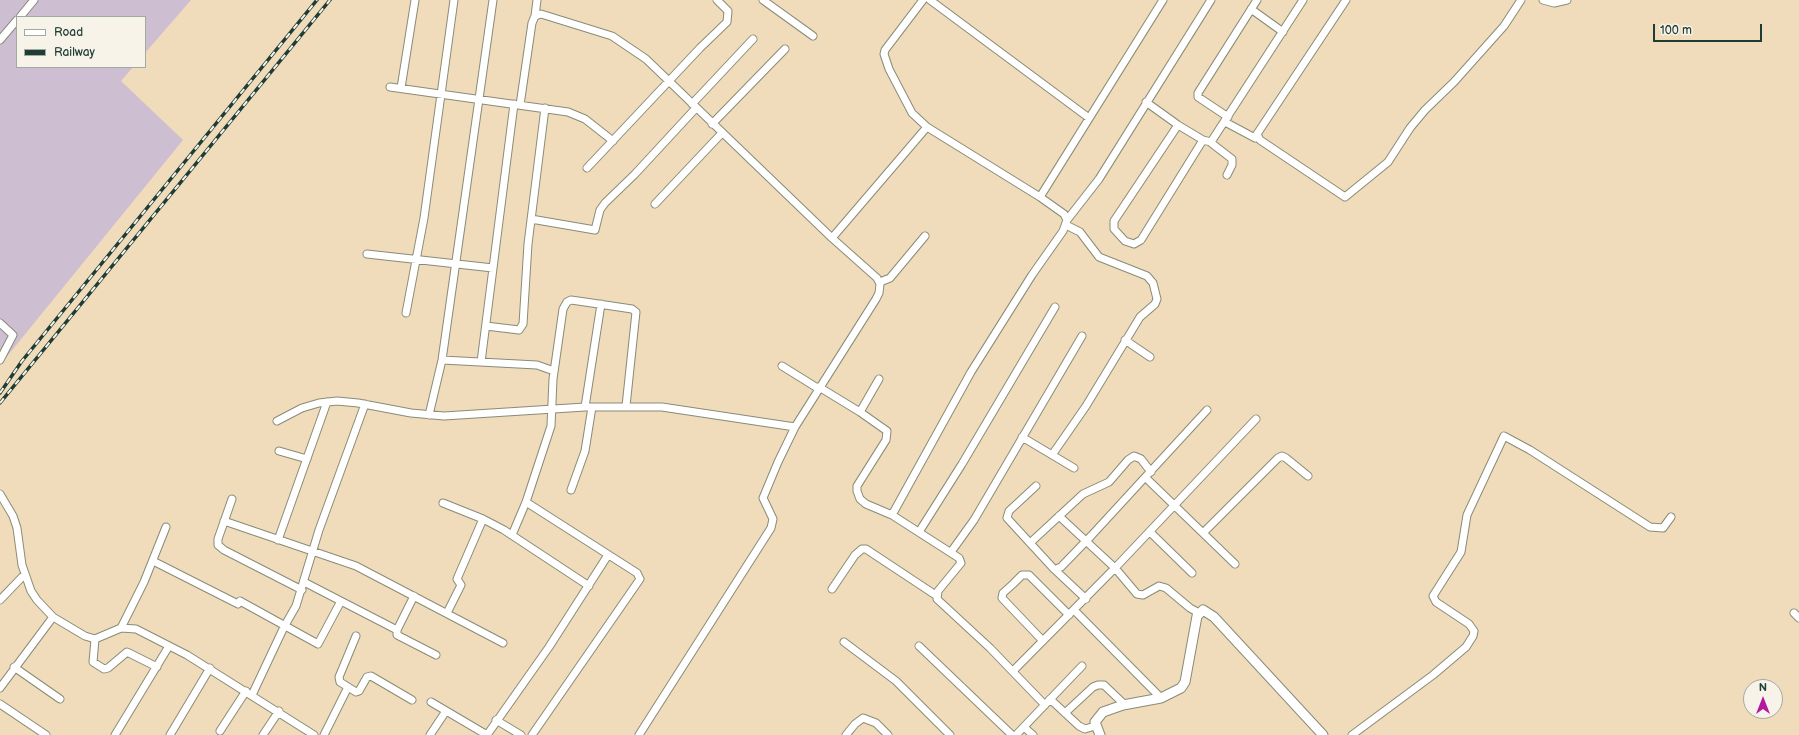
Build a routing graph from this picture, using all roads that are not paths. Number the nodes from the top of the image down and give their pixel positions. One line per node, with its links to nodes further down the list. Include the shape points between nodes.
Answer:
1 (34, 0): 19 (street)
2 (415, 0): 29 (street)
3 (454, 0): 30 (street)
4 (493, 0): 31 (street)
5 (537, 0): 20 (street)
6 (763, 0): 23 (street)
7 (923, 0): 40 (street, via 884,54 908,106 917,120)
8 (930, 0): 36 (street)
9 (1163, 0): 36 (street)
10 (1211, 0): 32 (street)
11 (1257, 0): 18 (street)
12 (1303, 0): 22 (street)
13 (1346, 0): 14 (street, via 1257,134 1260,140 1346,197 1388,162 1424,110 1454,82 1504,26)
14 (1521, 0)
15 (1544, 0): 16 (street, via 1554,3)
16 (1567, 0)
17 (721, 1): 27 (street, via 728,11 727,22)
18 (1251, 9): 22 (street); 37 (street, via 1198,93 1198,97)
19 (21, 16)
20 (535, 16): 27 (street, via 541,14 612,36 646,59); 33 (street)
21 (16, 21): 25 (street)
22 (1283, 32): 37 (street)
23 (814, 36)
24 (753, 39): 34 (street)
25 (0, 40)
26 (785, 49): 38 (street)
27 (669, 82): 34 (street); 43 (street)
28 (390, 87): 29 (street)
29 (401, 88): 30 (street)
30 (440, 94): 31 (street); 54 (street, via 426,210)
31 (479, 100): 33 (street); 55 (street)
32 (1146, 102): 39 (street); 50 (street, via 1099,179)
33 (517, 104): 35 (street); 56 (street)
34 (694, 106): 38 (street); 49 (street, via 645,164 605,203 600,210 595,230)
35 (545, 108): 43 (street, via 577,115); 49 (street)
36 (1089, 118): 47 (street)
37 (1227, 120): 42 (street); 44 (street)
38 (712, 124): 41 (street)
39 (1178, 125): 44 (street); 44 (street, via 1114,221 1114,229 1126,241 1134,244 1141,240)
40 (927, 127): 47 (street); 52 (street)
41 (722, 133): 48 (street); 52 (street)
42 (1255, 138)
43 (613, 141): 45 (street)
44 (1206, 141): 46 (street, via 1232,159)
45 (587, 168)
46 (1227, 175)
47 (1040, 197): 50 (street, via 1064,214)
48 (655, 204)
49 (531, 219): 62 (street, via 522,328 514,330)
50 (1066, 223): 64 (street, via 1080,232 1099,257 1143,273 1153,283 1156,301 1142,314); 99 (street, via 971,372)
51 (925, 236): 57 (street, via 890,278)
52 (832, 238): 57 (street)
53 (367, 254): 54 (street)
54 (417, 259): 55 (street); 60 (street)
55 (456, 263): 56 (street); 67 (street)
56 (493, 268): 62 (street)
57 (880, 282): 72 (street, via 879,293)
58 (601, 304): 70 (street, via 571,300 565,305); 75 (street, via 632,310 636,314); 76 (street)
59 (1055, 307): 105 (street)
60 (406, 313)
61 (0, 323): 66 (street, via 13,335)
62 (486, 326): 68 (street)
63 (1082, 336): 84 (street)
64 (1125, 340): 65 (street); 86 (street, via 1086,406)
65 (1150, 356)
66 (0, 360)
67 (442, 360): 68 (street); 80 (street)
68 (481, 362): 70 (street, via 537,365)
69 (782, 366): 72 (street)
70 (554, 371): 77 (street)
71 (879, 379): 79 (street)
72 (819, 388): 79 (street); 83 (street)
73 (327, 402): 74 (street); 82 (street, via 302,408); 87 (street)
74 (365, 404): 80 (street); 112 (street)
75 (626, 406): 76 (street); 83 (street, via 669,408)
76 (589, 407): 77 (street); 93 (street, via 585,451)
77 (553, 408): 80 (street); 96 (street, via 551,426)
78 (1207, 410): 89 (street)
79 (860, 412): 99 (street, via 884,427 887,435 857,486 858,495 866,504)
80 (429, 415)
81 (1256, 419): 98 (street)
82 (277, 421)
83 (795, 427): 177 (street, via 763,498 773,519 771,528)
84 (1022, 437): 86 (street); 113 (street, via 974,520)
85 (279, 451): 87 (street)
86 (1052, 455): 88 (street)
87 (307, 459): 109 (street)
88 (1074, 468)
89 (1151, 472): 91 (street); 100 (street, via 1141,459 1134,456 1109,482 1083,494)
90 (1308, 476): 107 (street, via 1286,458 1278,458)
91 (1146, 478): 98 (street); 110 (street)
92 (1036, 486): 111 (street, via 1009,511 1006,517)
93 (571, 490)
94 (0, 494): 120 (street, via 17,528)
95 (232, 499): 103 (street)
96 (526, 502): 108 (street); 114 (street)
97 (443, 503): 102 (street)
98 (1175, 504): 106 (street); 107 (street)
99 (892, 514): 105 (street)
100 (1059, 516): 110 (street); 111 (street)
101 (1672, 517): 186 (street, via 1664,528 1650,526 1504,436 1467,515 1461,552 1433,596 1436,602 1469,624 1474,630 1473,636 1466,647 1433,676)
102 (482, 519): 108 (street); 131 (street, via 457,579 461,585)
103 (224, 521): 109 (street); 124 (street, via 218,539 220,548)
104 (166, 527): 115 (street)
105 (919, 532): 113 (street)
106 (1150, 532): 117 (street); 119 (street)
107 (1204, 532): 116 (street)
108 (512, 535): 122 (street)
109 (278, 540): 112 (street)
110 (1085, 542): 117 (street); 118 (street)
111 (1030, 543): 118 (street)
112 (312, 551): 121 (street); 125 (street, via 356,566)
113 (951, 552): 126 (street, via 961,563)
114 (608, 555): 122 (street); 176 (street, via 638,573 640,579)
115 (153, 561): 134 (street); 135 (street)
116 (1235, 564)
117 (1115, 568): 127 (street); 132 (street, via 1137,594 1143,595 1159,586 1166,588)
118 (1056, 569): 127 (street)
119 (1192, 573)
120 (25, 574): 128 (street); 133 (street, via 31,591)
121 (304, 582): 124 (street); 129 (street)
122 (588, 586): 163 (street, via 549,647)
123 (832, 589): 126 (street, via 855,555 866,549)
124 (302, 590): 134 (street)
125 (414, 596): 131 (street); 136 (street)
126 (937, 596): 149 (street, via 939,602)
127 (1086, 599): 130 (street)
128 (0, 600)
129 (341, 601): 134 (street, via 318,644); 136 (street)
130 (1072, 612): 139 (street); 139 (street, via 1029,575 1022,575 1003,593 1002,598); 154 (street)
131 (447, 613): 141 (street)
132 (1199, 613): 154 (street, via 1192,636 1185,682 1178,690); 185 (street, via 1206,611 1214,617)
133 (53, 617): 138 (street); 145 (street)
134 (284, 627): 152 (street)
135 (120, 628): 138 (street); 142 (street, via 136,629)
136 (398, 630): 144 (street, via 397,635 400,637)
137 (356, 636): 150 (street, via 339,677 340,682)
138 (95, 639): 147 (street, via 93,662 104,669 127,652)
139 (1043, 641): 149 (street)
140 (844, 642): 180 (street, via 896,681)
141 (503, 643)
142 (169, 646): 147 (street); 148 (street)
143 (919, 646): 181 (street)
144 (436, 655)
145 (14, 666): 151 (street); 153 (street)
146 (1082, 666): 157 (street)
147 (157, 667): 168 (street)
148 (210, 668): 152 (street); 169 (street)
149 (1013, 671): 157 (street)
150 (348, 687): 155 (street, via 359,692 367,677 371,676); 172 (street)
151 (0, 688)
152 (249, 693): 161 (street); 166 (street)
153 (60, 698)
154 (1161, 698): 159 (street)
155 (412, 700)
156 (431, 702): 160 (street)
157 (1048, 702): 162 (street); 165 (street)
158 (0, 704): 167 (street)
159 (1124, 705): 162 (street, via 1104,685 1098,685); 164 (street, via 1103,712 1097,718)
160 (446, 711): 173 (street); 174 (street)
161 (279, 712): 170 (street); 171 (street)
162 (1065, 713): 164 (street, via 1085,729)
163 (496, 720): 174 (street); 175 (street)
164 (1095, 726): 184 (street)
165 (1024, 727): 182 (street); 183 (street)
166 (220, 731)
167 (46, 735)
168 (115, 735)
169 (170, 735)
170 (263, 735)
171 (314, 735)
172 (324, 735)
173 (430, 735)
174 (487, 735)
175 (520, 735)
176 (532, 735)
177 (639, 735)
178 (846, 735): 179 (street, via 863,718 876,723)
179 (888, 735)
180 (950, 735)
181 (1012, 735)
182 (1016, 735)
183 (1033, 735)
184 (1100, 735)
185 (1323, 735)
186 (1352, 735)

